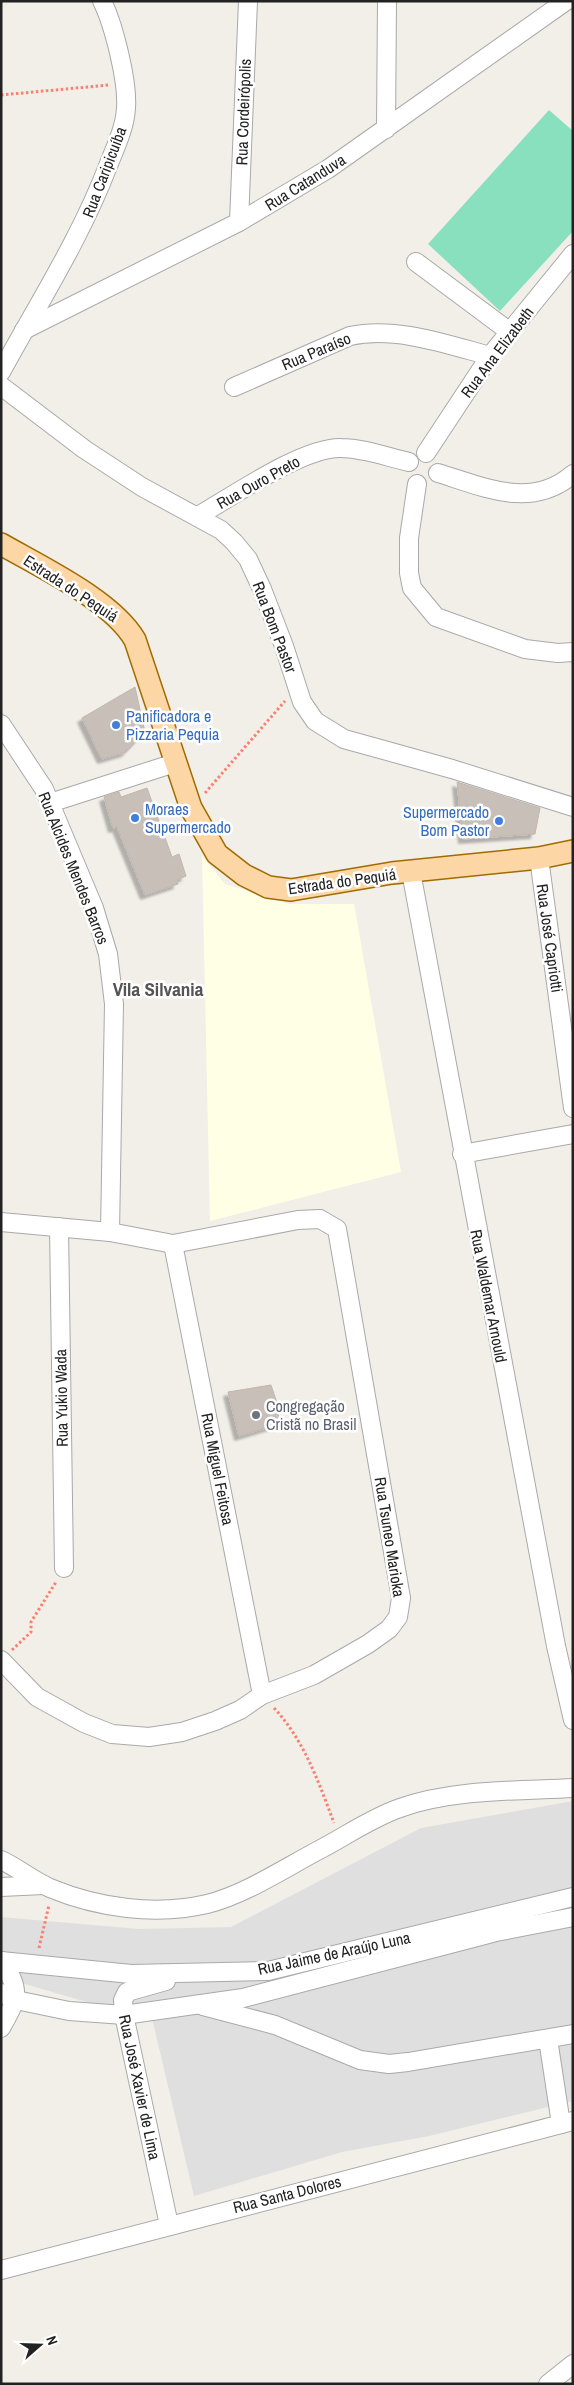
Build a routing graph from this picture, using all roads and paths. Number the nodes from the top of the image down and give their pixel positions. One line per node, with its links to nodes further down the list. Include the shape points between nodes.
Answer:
1 (102, 1): 5 (street, Rua Caripicuíba)
2 (248, 1): 8 (street, Rua Cordeirópolis)
3 (387, 1): 7 (street)
4 (566, 1): 7 (street, Rua Catanduva)
5 (124, 83): 6 (path); 11 (street, Rua Caripicuíba, via 126,108 122,128 94,202 57,276)
6 (1, 94)
7 (386, 129): 8 (street, Rua Catanduva, via 328,170)
8 (239, 222): 11 (street, Rua Catanduva)
9 (573, 254): 12 (street, Rua Ana Elizabeth)
10 (416, 262): 12 (street)
11 (24, 330): 14 (street, Rua Caripicuíba)
12 (510, 332): 13 (street, Rua Ana Elizabeth)
13 (490, 356): 16 (street, Rua Paraíso, via 392,334 365,332); 17 (street, Rua Ana Elizabeth)
14 (1, 372)
15 (1, 386): 22 (street, Rua Bom Pastor, via 84,449 142,486)
16 (234, 387)
17 (426, 453): 18 (street, via 416,455); 19 (street, via 438,463)
18 (409, 462): 21 (street, via 409,477); 22 (street, Rua Ouro Preto, via 354,450 328,450 298,459)
19 (438, 473): 20 (street, via 522,495 556,486); 21 (street, via 433,482)
20 (573, 474)
21 (417, 484): 24 (street, via 409,538 409,573 412,588 436,617 525,649)
22 (198, 516): 25 (street, Rua Bom Pastor, via 221,530 248,560 281,638)
23 (1, 544): 27 (main road, Estrada do Pequiá, via 74,586 129,628 136,640)
24 (573, 652)
25 (297, 687): 29 (street, Rua Bom Pastor, via 302,702 315,721 344,739 452,768); 30 (path)
26 (1, 724): 28 (street, Rua Alcides Mendes Barros, via 44,788)
27 (175, 763): 28 (street); 30 (main road, Estrada do Pequiá)
28 (50, 803): 39 (street, Rua Alcides Mendes Barros, via 94,908 108,954 114,1004)
29 (573, 807)
30 (192, 808): 33 (main road, Estrada do Pequiá, via 217,854 244,875 268,887 291,890)
31 (573, 851): 32 (main road, Estrada do Pequiá)
32 (539, 858): 33 (main road, Estrada do Pequiá); 34 (street, Rua José Capriotti)
33 (411, 872): 36 (street, Rua Waldemar Arnould)
34 (573, 1108)
35 (573, 1134): 36 (street)
36 (462, 1154): 44 (street, Rua Waldemar Arnould)
37 (1, 1222): 38 (street)
38 (59, 1227): 39 (street); 41 (street, Rua Yukio Wada)
39 (110, 1232): 40 (street)
40 (173, 1244): 43 (street, Rua Miguel Feitosa); 43 (street, Rua Tsuneo Marioka, via 298,1220 320,1218 337,1229 401,1598 398,1617 390,1629 314,1675)
41 (64, 1568): 42 (path, via 32,1622 31,1632)
42 (1, 1660): 43 (street, Rua Tsuneo Marioka, via 37,1697 84,1723 112,1734 148,1737 182,1732 240,1710)
43 (262, 1695): 46 (path, via 290,1725 317,1777)
44 (573, 1720)
45 (573, 1788): 46 (street, via 457,1795 427,1800 400,1807)
46 (339, 1837): 49 (street, via 249,1887 207,1904 141,1909 96,1904)
47 (1, 1860): 49 (street)
48 (1, 1887): 49 (street)
49 (48, 1887): 52 (path)
50 (573, 1897): 54 (street, Rua Jaime de Araújo Luna, via 268,1971)
51 (573, 1917): 56 (street, Rua Jaime de Araújo Luna, via 496,1932 243,1998)
52 (42, 1939)
53 (2, 1961): 54 (street, Rua Jaime de Araújo Luna, via 131,1974); 55 (street, via 10,1974)
54 (198, 1973): 57 (street, Rua José Xavier de Lima, via 127,1992 123,2000)
55 (9, 1996): 57 (street, Rua Jaime de Araújo Luna, via 69,2011); 58 (street)
56 (197, 2005): 57 (street, Rua Jaime de Araújo Luna); 60 (street, Rua Jaime de Araújo Luna, via 275,2025 360,2060 389,2064)
57 (124, 2015): 62 (street, Rua José Xavier de Lima)
58 (1, 2028)
59 (573, 2034): 60 (street, Rua Jaime de Araújo Luna)
60 (548, 2039): 61 (street)
61 (567, 2122): 62 (street, Rua Santa Dolores)
62 (169, 2225): 63 (street, Rua Santa Dolores)
63 (1, 2270)
64 (573, 2364): 65 (street)
65 (548, 2384)

